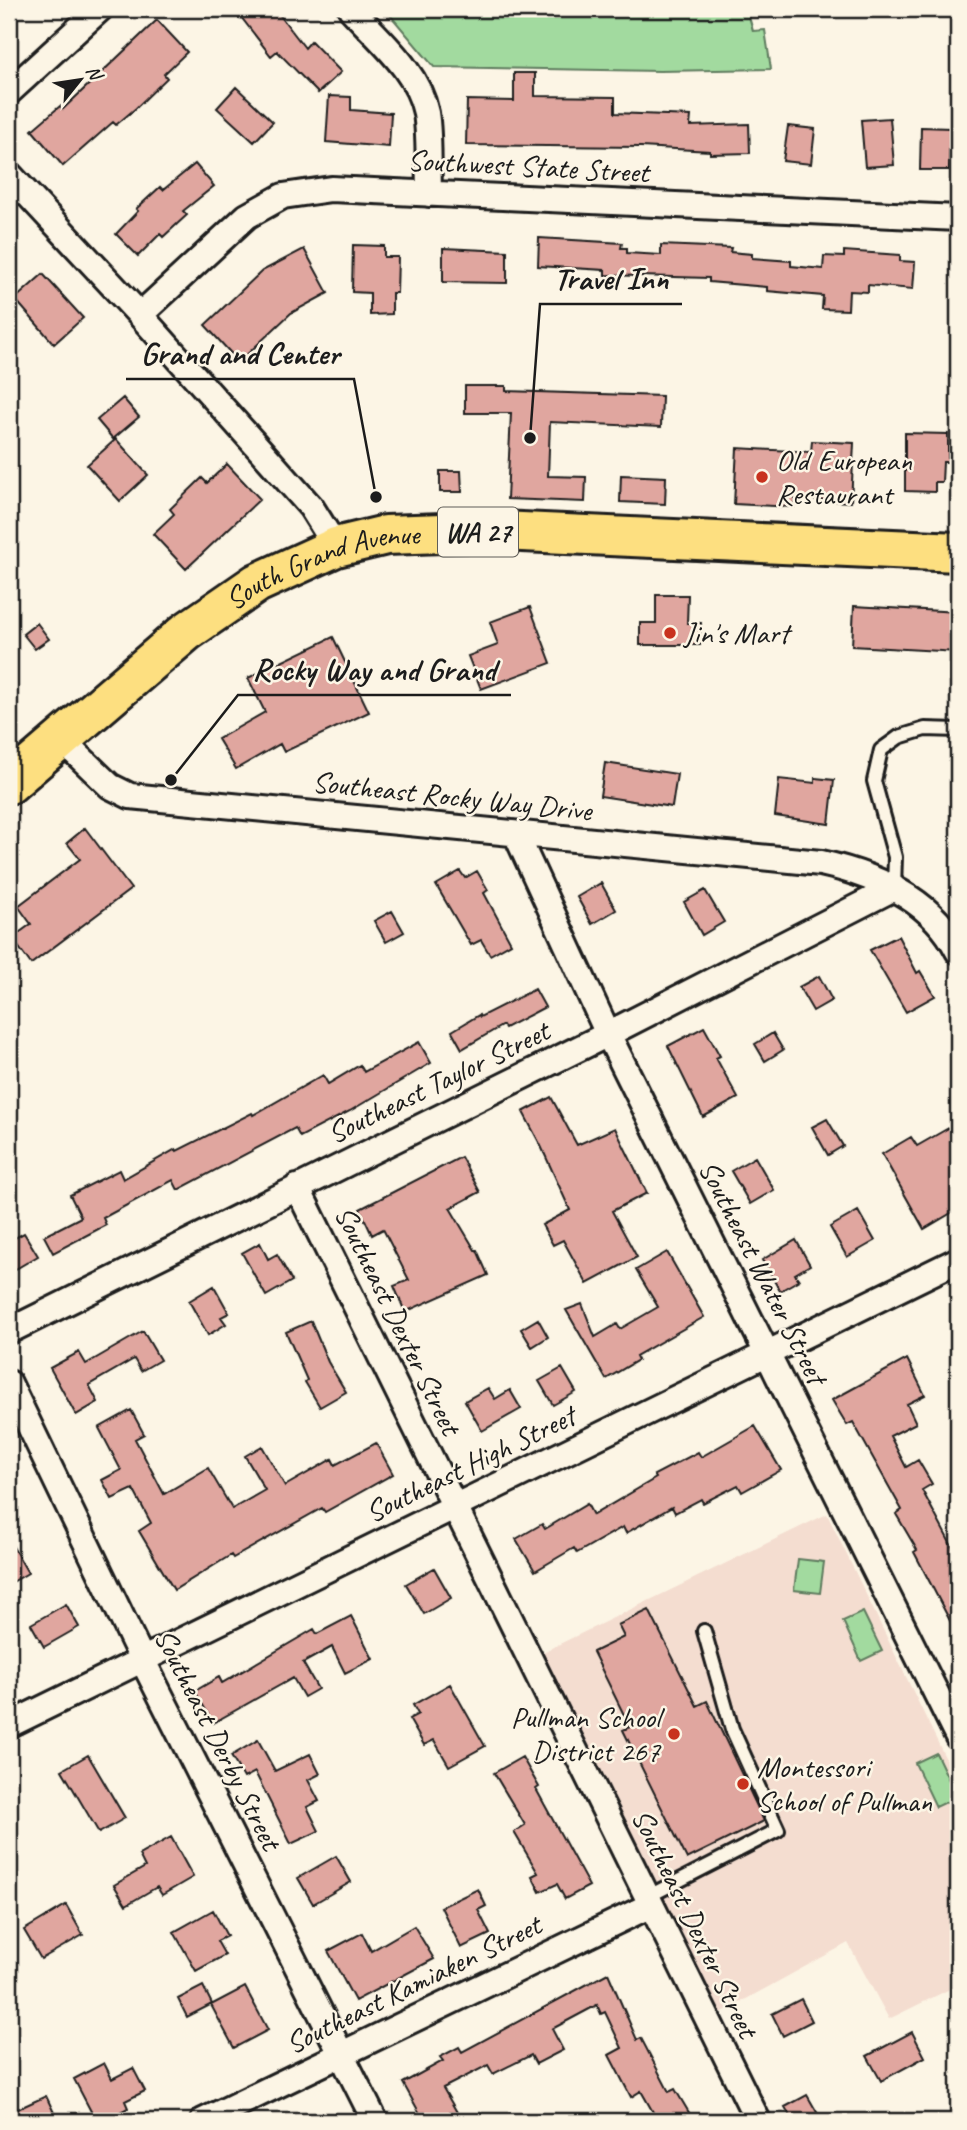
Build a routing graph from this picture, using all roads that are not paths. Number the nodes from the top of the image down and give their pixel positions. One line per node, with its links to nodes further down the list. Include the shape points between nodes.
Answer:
1 (100, 9): 3 (street)
2 (351, 9): 5 (street, via 415,83 426,112)
3 (9, 92)
4 (9, 174): 7 (street)
5 (429, 194): 6 (street, Southwest State Street); 7 (street, Southwest State Street, via 331,189 283,196 247,216)
6 (958, 218)
7 (140, 315): 8 (street, via 311,507)
8 (336, 547): 9 (main road, South Grand Avenue / WA 27, via 387,535 500,531); 11 (main road, South Grand Avenue / WA 27, via 257,583 186,632)
9 (958, 552)
10 (958, 730): 14 (lane, via 925,729 899,737 881,750 874,781 895,858)
11 (61, 739): 12 (main road, South Grand Avenue / WA 27); 13 (street, Southeast Rocky Way Drive, via 110,786 130,796)
12 (9, 785)
13 (516, 834): 14 (street, Southeast Rocky Way Drive, via 821,863 858,871); 16 (street, Southeast Water Street)
14 (894, 888): 15 (street, Southeast Rocky Way Drive, via 949,933); 16 (street, Southeast Taylor Street)
15 (958, 951)
16 (608, 1034): 17 (street, Southeast Taylor Street); 20 (street, Southeast Water Street)
17 (297, 1187): 19 (street, Southeast Taylor Street); 22 (street, Southeast Dexter Street)
18 (958, 1260): 20 (street, Southeast High Street)
19 (9, 1331)
20 (768, 1353): 22 (street, Southeast High Street); 26 (street, Southeast Water Street)
21 (9, 1383): 24 (street, Southeast Derby Street)
22 (454, 1506): 24 (street, Southeast High Street); 27 (street, Southeast Dexter Street)
23 (704, 1630): 27 (lane, via 732,1729 778,1830)
24 (143, 1661): 25 (street, Southeast High Street); 28 (street, Southeast Derby Street)
25 (9, 1725)
26 (958, 1737)
27 (649, 1901): 28 (street, Southeast Kamiaken Street); 31 (street, Southeast Dexter Street)
28 (341, 2053): 29 (street, Southeast Kamiaken Street); 30 (street, Southeast Derby Street)
29 (203, 2121)
30 (375, 2121)
31 (758, 2121)

